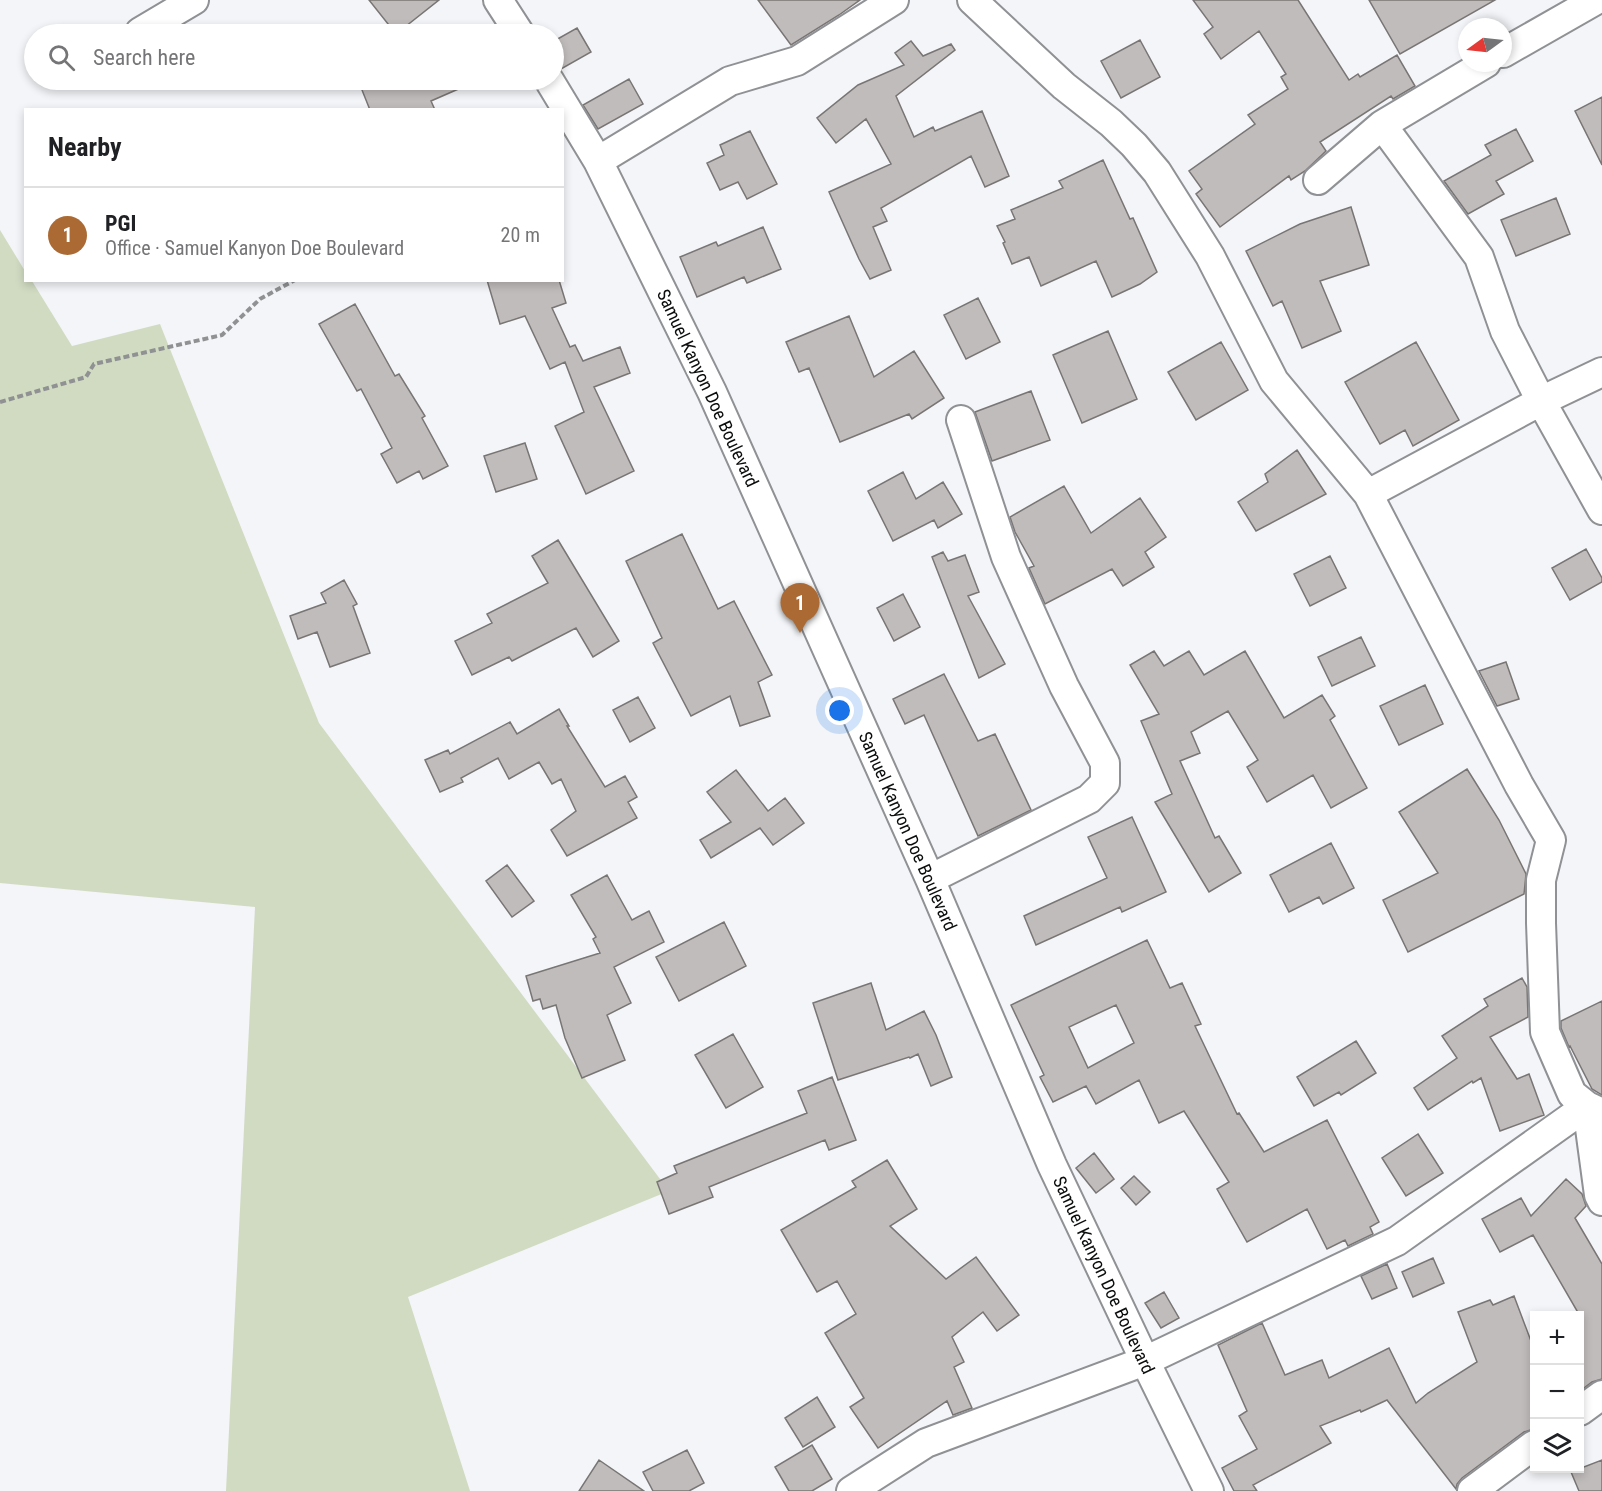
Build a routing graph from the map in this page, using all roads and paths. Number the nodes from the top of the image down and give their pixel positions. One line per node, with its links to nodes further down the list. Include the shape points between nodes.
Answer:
1 (194, 0): 6 (street)
2 (498, 0): 7 (street)
3 (894, 0): 14 (street, via 797,61 730,81)
4 (972, 0): 21 (street, via 1064,86 1111,123 1157,172 1210,256 1274,381)
5 (1596, 0): 8 (street)
6 (154, 24)
7 (514, 24)
8 (1512, 48)
9 (1471, 72): 13 (street)
10 (549, 95): 11 (street, Samuel Kanyon Doe Boulevard)
11 (559, 108)
12 (564, 115): 14 (street, Samuel Kanyon Doe Boulevard)
13 (1382, 125): 15 (street); 18 (street, via 1479,257 1505,331)
14 (598, 161): 23 (street, Samuel Kanyon Doe Boulevard, via 712,392)
15 (1318, 180)
16 (291, 282): 19 (path, via 260,299 222,335 94,364 86,377)
17 (1602, 372): 18 (street)
18 (1541, 401): 21 (street); 22 (street)
19 (0, 402)
20 (961, 420): 23 (street, via 1006,557 1064,686 1105,763 1105,783 1089,799)
21 (1368, 494): 24 (street, via 1551,840 1541,880 1545,1032 1572,1094)
22 (1602, 510)
23 (930, 879): 26 (street, Samuel Kanyon Doe Boulevard, via 1052,1165)
24 (1594, 1110): 25 (street); 26 (street, via 1397,1241)
25 (1602, 1202)
26 (1145, 1361): 30 (street, via 926,1443); 31 (street, Samuel Kanyon Doe Boulevard)
27 (1602, 1395): 28 (street)
28 (1584, 1408)
29 (1530, 1448): 32 (street)
30 (851, 1491)
31 (1209, 1491)
32 (1472, 1491)

